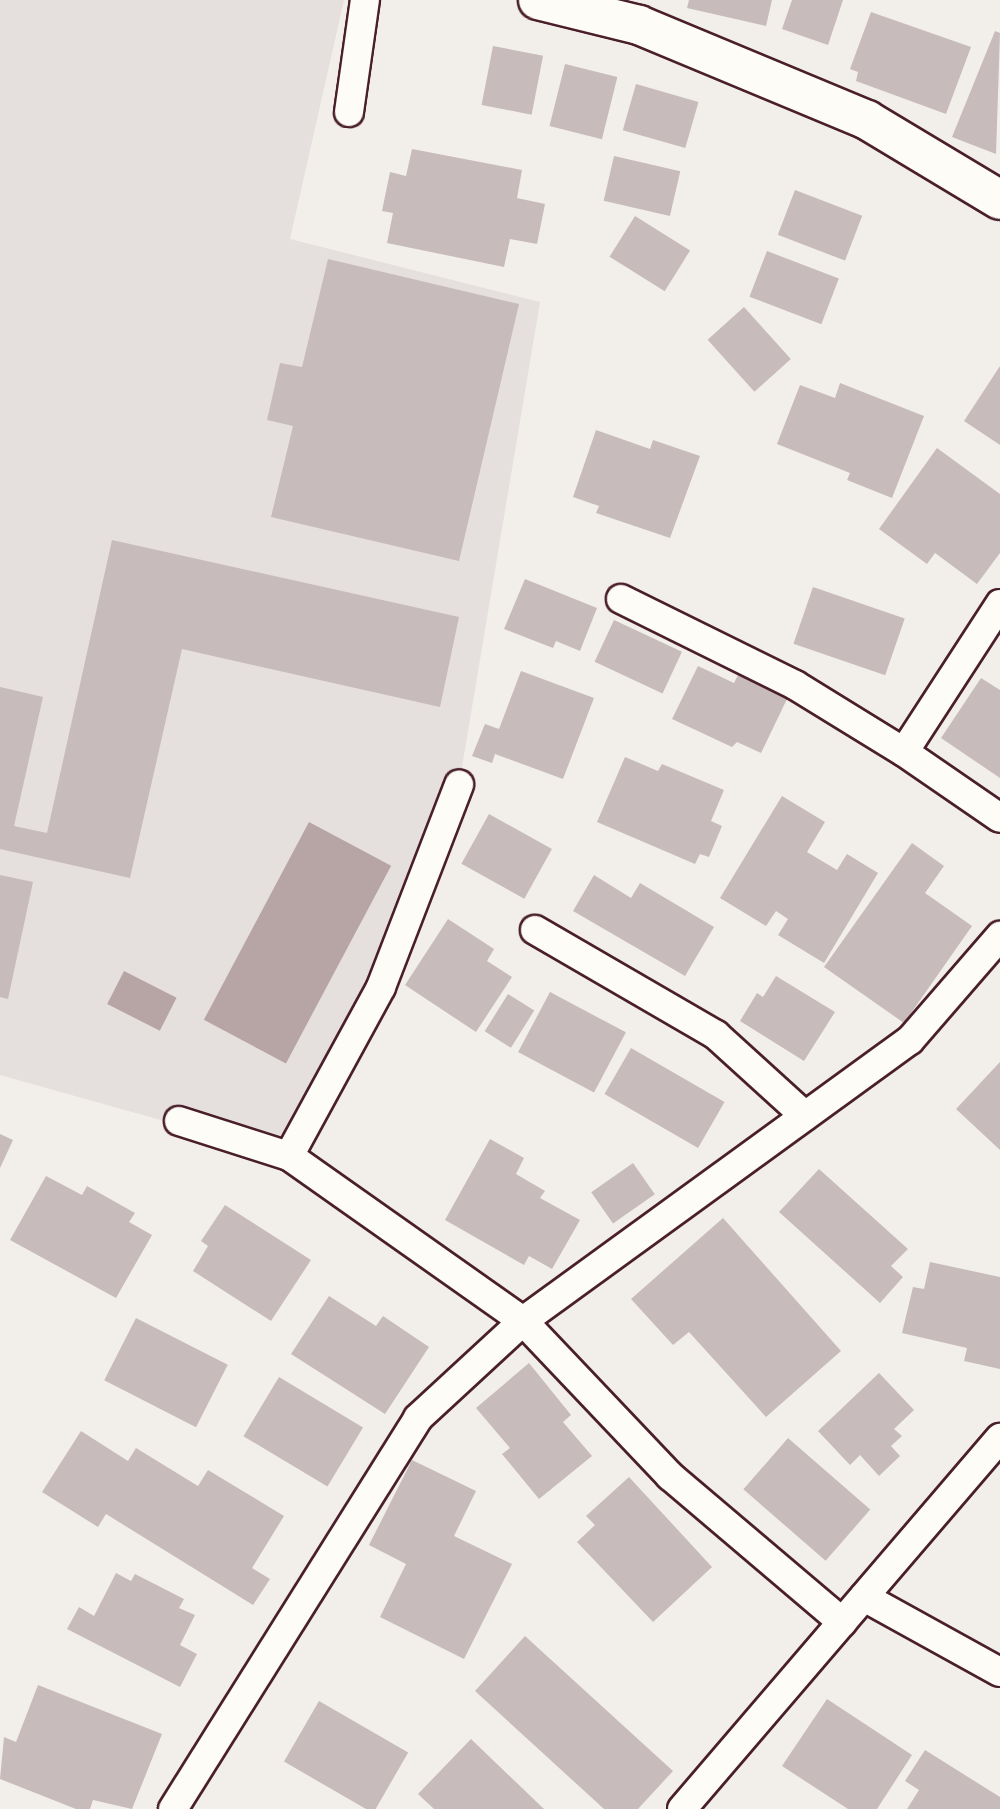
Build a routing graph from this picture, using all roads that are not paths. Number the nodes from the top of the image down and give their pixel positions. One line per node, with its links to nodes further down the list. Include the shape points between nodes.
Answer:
1 (365, 0): 3 (lane)
2 (538, 0): 4 (street, via 639,25 867,120)
3 (349, 112)
4 (1000, 200)
5 (621, 599): 7 (lane, via 794,685)
6 (1000, 604): 7 (lane)
7 (904, 752): 9 (lane)
8 (459, 785): 14 (lane, via 381,987)
9 (1000, 818)
10 (535, 930): 12 (lane, via 716,1035)
11 (1000, 936): 12 (lane, via 910,1040)
12 (805, 1116): 15 (lane)
13 (179, 1121): 14 (lane)
14 (289, 1156): 15 (lane)
15 (523, 1321): 18 (lane, via 670,1476); 20 (lane, via 418,1418)
16 (1000, 1438): 17 (lane)
17 (864, 1597): 18 (lane); 19 (lane)
18 (842, 1622): 21 (lane)
19 (1000, 1672)
20 (173, 1809)
21 (682, 1809)

